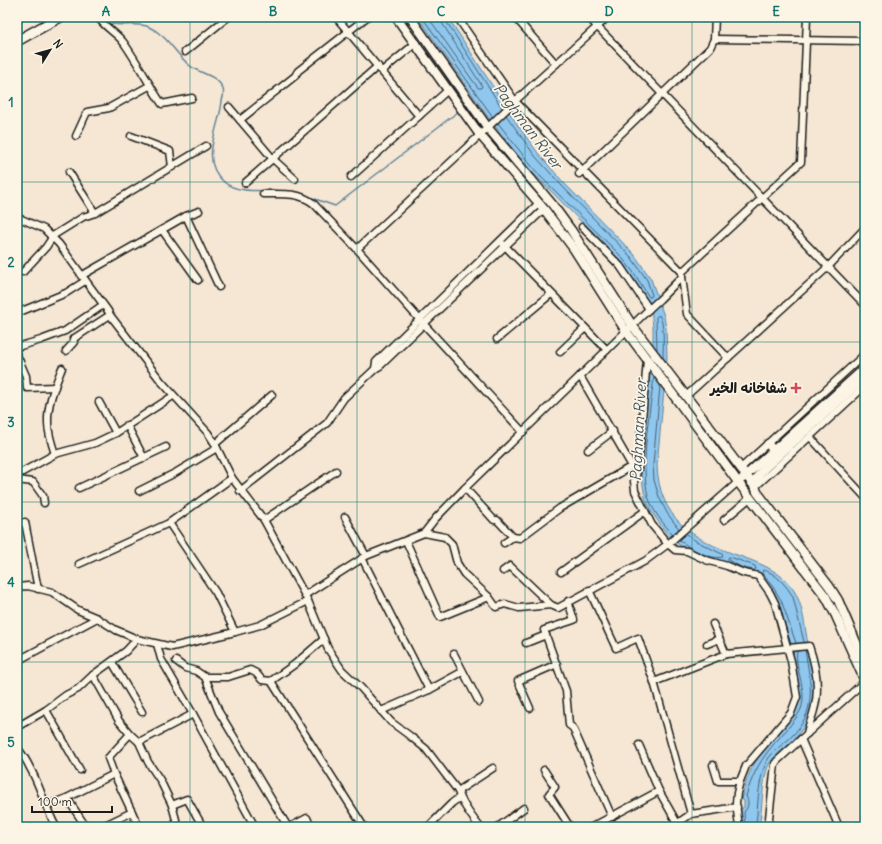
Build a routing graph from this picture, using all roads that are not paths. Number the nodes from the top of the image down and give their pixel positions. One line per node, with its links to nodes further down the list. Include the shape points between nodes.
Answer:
1 (60, 17): 18 (main road)
2 (98, 17): 24 (street, via 124,42)
3 (228, 17): 21 (street)
4 (336, 17): 15 (street)
5 (367, 17): 15 (street)
6 (396, 17): 20 (main road)
7 (410, 17): 32 (main road)
8 (457, 17): 28 (street)
9 (514, 17): 22 (street)
10 (588, 17): 14 (street)
11 (608, 17): 14 (street)
12 (715, 17): 16 (street)
13 (807, 17): 17 (street)
14 (598, 27): 22 (street); 26 (street)
15 (349, 32): 23 (street); 31 (street)
16 (714, 39): 17 (street); 26 (street, via 710,48)
17 (806, 39): 19 (street); 45 (street, via 801,162)
18 (17, 41)
19 (865, 41)
20 (416, 43): 23 (street); 25 (main road)
21 (185, 52)
22 (556, 64): 28 (street)
23 (380, 69): 30 (street); 37 (street)
24 (149, 86): 27 (street, via 162,104); 34 (street, via 109,108 87,112)
25 (448, 90): 30 (street); 33 (main road)
26 (663, 94): 40 (street); 45 (street)
27 (192, 98)
28 (515, 101): 32 (street); 40 (street)
29 (229, 107): 31 (street)
30 (419, 116): 41 (street)
31 (240, 120): 37 (street)
32 (488, 128): 33 (street); 73 (main road, via 568,224)
33 (480, 135): 46 (main road); 57 (street)
34 (76, 136)
35 (131, 136): 38 (street, via 170,151)
36 (206, 146): 38 (street)
37 (273, 159): 42 (street); 43 (street)
38 (172, 168): 48 (street)
39 (69, 172): 48 (street)
40 (581, 172): 60 (street)
41 (351, 177)
42 (295, 180)
43 (245, 183)
44 (263, 194): 57 (street, via 287,193 306,198)
45 (761, 198): 58 (street); 60 (street)
46 (541, 206): 55 (street); 56 (street); 73 (main road)
47 (199, 211): 49 (street)
48 (94, 213): 54 (street, via 83,217)
49 (186, 216): 53 (street); 64 (street)
50 (17, 217): 54 (street, via 44,229)
51 (582, 227): 68 (street, via 620,266)
52 (865, 228): 58 (street)
53 (162, 230): 61 (street); 62 (street)
54 (52, 238): 59 (street); 61 (street)
55 (500, 242): 56 (street); 71 (street)
56 (505, 247): 65 (street); 71 (street)
57 (357, 249): 71 (street)
58 (828, 267): 67 (street); 81 (street)
59 (23, 272)
60 (682, 275): 68 (street); 81 (street, via 687,314)
61 (81, 276): 63 (street)
62 (198, 280)
63 (86, 281): 66 (street); 69 (street, via 66,293)
64 (219, 287)
65 (551, 294): 72 (street); 74 (street)
66 (103, 305): 70 (street); 75 (street, via 65,331)
67 (865, 305)
68 (649, 308): 73 (street)
69 (17, 313)
70 (110, 315): 76 (street, via 73,339 74,342); 90 (street)
71 (422, 323): 95 (street); 119 (street, via 344,398 326,423)
72 (585, 328): 77 (street); 78 (street)
73 (629, 328): 77 (street); 82 (main road); 91 (main road, via 651,350)
74 (497, 339)
75 (17, 346)
76 (66, 350)
77 (607, 350): 85 (street)
78 (560, 352)
79 (17, 355): 88 (street, via 26,376 27,388)
80 (865, 355): 98 (street)
81 (728, 358): 91 (street)
82 (647, 359): 109 (street); 114 (main road)
83 (62, 368): 88 (street)
84 (865, 368): 102 (main road)
85 (580, 376): 94 (street); 95 (street)
86 (865, 377): 106 (main road)
87 (865, 386): 97 (street)
88 (55, 387): 103 (street, via 47,424)
89 (272, 395): 99 (street)
90 (173, 396): 93 (street); 99 (street)
91 (686, 396): 107 (main road)
92 (99, 402): 96 (street)
93 (126, 425): 96 (street); 104 (street)
94 (613, 431): 101 (street); 105 (street)
95 (523, 432): 117 (street)
96 (116, 433): 103 (street, via 95,444)
97 (810, 437): 106 (street); 120 (street)
98 (768, 444): 102 (main road); 107 (street)
99 (216, 446): 112 (street); 118 (street, via 175,473)
100 (166, 448): 104 (street)
101 (588, 450)
102 (774, 451): 111 (main road)
103 (55, 454): 110 (street)
104 (144, 458): 116 (street)
105 (632, 466): 109 (street); 130 (street, via 560,508 520,538)
106 (772, 466): 115 (main road, via 757,476)
107 (741, 468): 111 (main road)
108 (336, 471): 125 (street)
109 (636, 474): 123 (street, via 636,491)
110 (17, 475)
111 (746, 475): 114 (main road); 115 (main road)
112 (232, 478): 119 (street); 127 (street)
113 (17, 480): 122 (street, via 33,482 43,496)
114 (738, 482): 121 (main road); 132 (street)
115 (755, 487): 162 (main road, via 838,600)
116 (79, 488)
117 (465, 488): 129 (street); 130 (street)
118 (139, 491)
119 (240, 491): 125 (street)
120 (865, 497)
121 (750, 498): 126 (street); 168 (main road, via 826,597)
122 (44, 503)
123 (645, 511): 132 (street, via 652,525); 137 (street)
124 (345, 517): 134 (street)
125 (264, 520): 141 (street)
126 (724, 520)
127 (169, 523): 135 (street); 148 (street, via 216,593)
128 (17, 524): 139 (street, via 25,522)
129 (424, 533): 131 (street); 142 (street, via 445,537 452,544 457,563 464,574)
130 (513, 537): 133 (street)
131 (406, 541): 134 (street); 142 (street, via 440,617)
132 (670, 542): 140 (street, via 645,560); 156 (street, via 674,550 688,551 706,560 758,576 775,603)
133 (504, 543)
134 (364, 557): 141 (street); 170 (street)
135 (79, 564)
136 (503, 571): 145 (street, via 510,566)
137 (560, 572)
138 (17, 587): 139 (street, via 28,586)
139 (38, 589): 146 (street, via 52,592 78,610)
140 (589, 590): 144 (street); 169 (street, via 616,648 638,638)
141 (305, 595): 143 (street)
142 (489, 597): 145 (street, via 496,607 505,604 519,608)
143 (308, 601): 148 (street, via 260,625); 151 (street)
144 (568, 601): 145 (street, via 558,608); 149 (street, via 574,620 545,629)
145 (551, 605)
146 (97, 618): 150 (street); 159 (street)
147 (713, 624): 152 (street)
148 (235, 632): 154 (street, via 172,647)
149 (546, 635): 153 (street); 163 (street)
150 (137, 639): 154 (street); 161 (street, via 126,652)
151 (324, 639): 167 (street); 174 (street, via 342,670)
152 (719, 639): 155 (street); 158 (street)
153 (526, 643)
154 (158, 644): 176 (street, via 161,659)
155 (707, 644)
156 (790, 648): 158 (street); 179 (street, via 809,646 818,686 817,701); 189 (street, via 797,697 791,713 746,766)
157 (454, 654): 164 (street)
158 (726, 654): 169 (street)
159 (17, 660)
160 (176, 661): 166 (street)
161 (112, 662): 165 (street); 175 (street)
162 (865, 663)
163 (557, 664): 172 (street, via 518,681); 199 (street, via 567,698 569,725 573,728)
164 (462, 672): 170 (street); 171 (street)
165 (94, 675): 173 (street); 178 (street, via 119,721)
166 (205, 677): 167 (street, via 228,677 250,670 262,680); 208 (street, via 219,712)
167 (271, 681): 210 (street)
168 (865, 681): 179 (street)
169 (654, 682): 198 (street)
170 (428, 690): 174 (street)
171 (478, 702)
172 (530, 708)
173 (46, 710): 177 (street); 186 (street)
174 (381, 711): 191 (street, via 426,749)
175 (142, 712)
176 (193, 714): 181 (street); 207 (street)
177 (17, 727)
178 (130, 734): 181 (street); 188 (street, via 108,758)
179 (807, 734): 180 (street)
180 (801, 739): 217 (street, via 775,764); 218 (street)
181 (139, 742): 193 (street)
182 (639, 745): 190 (street)
183 (17, 747): 194 (street, via 30,767)
184 (714, 765): 189 (street, via 718,781)
185 (493, 768): 191 (street)
186 (80, 770)
187 (544, 770): 214 (street, via 555,787 549,794)
188 (114, 774): 192 (street); 197 (street)
189 (740, 781): 195 (street, via 736,793)
190 (659, 791): 199 (street); 200 (street)
191 (459, 794): 211 (street); 212 (street)
192 (67, 798): 194 (street); 202 (street)
193 (172, 805): 205 (street); 206 (street, via 187,799)
194 (46, 806): 201 (street)
195 (737, 807): 198 (street); 216 (street)
196 (524, 808): 213 (street)
197 (132, 812): 203 (street); 204 (street)
198 (690, 814): 200 (street)
199 (612, 817): 215 (street)
200 (674, 825)
201 (56, 827)
202 (86, 827)
203 (101, 827)
204 (138, 827)
205 (178, 827)
206 (203, 827)
207 (255, 827)
208 (289, 827): 209 (street, via 307,818)
209 (311, 827)
210 (364, 827)
211 (428, 827)
212 (480, 827)
213 (498, 827)
214 (570, 827)
215 (593, 827)
216 (739, 827)
217 (768, 827)
218 (839, 827)

